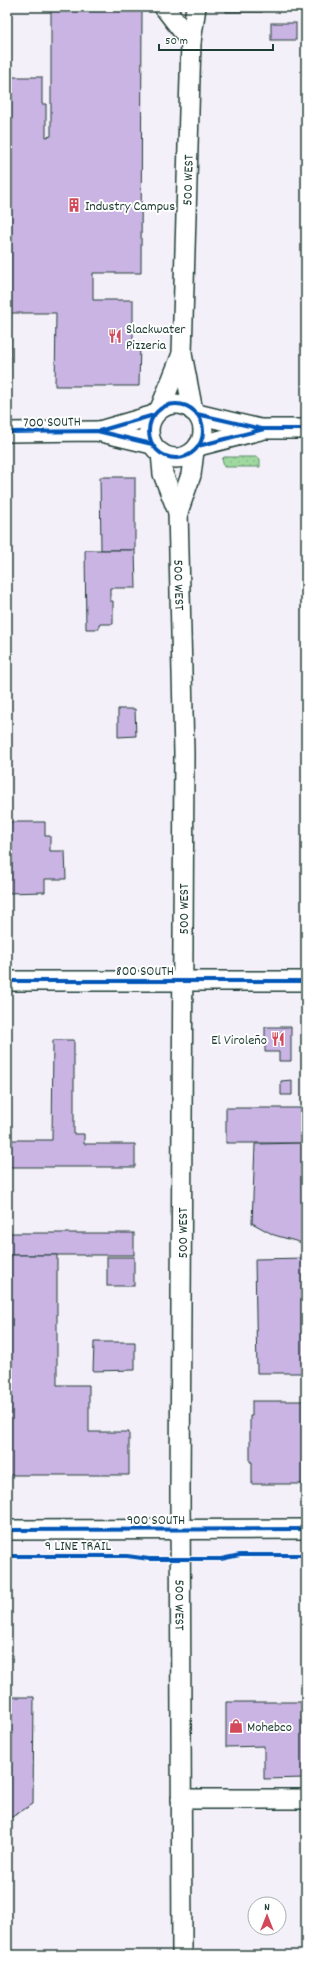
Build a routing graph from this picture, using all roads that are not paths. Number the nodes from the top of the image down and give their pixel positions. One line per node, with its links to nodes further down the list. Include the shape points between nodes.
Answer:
1 (164, 7): 3 (street)
2 (196, 7): 3 (street, 500 WEST)
3 (191, 42): 4 (street, 500 WEST)
4 (182, 354): 5 (street, 500 WEST); 6 (street, 500 WEST)
5 (157, 412): 6 (street, via 168,405 176,404); 9 (street, 700 SOUTH); 12 (street, via 150,423 149,431)
6 (195, 412): 7 (street); 11 (street, via 202,426 202,435)
7 (264, 429): 8 (street); 11 (street)
8 (306, 429)
9 (97, 431): 10 (street, 700 SOUTH); 12 (street, 700 SOUTH)
10 (7, 432)
11 (196, 448): 12 (street, via 186,456 177,458 169,457); 13 (street, 500 WEST, via 191,475)
12 (156, 449): 13 (street, 500 WEST)
13 (178, 512): 15 (street, 500 WEST, via 184,753)
14 (7, 981): 15 (street, 800 SOUTH)
15 (183, 981): 16 (street, 800 SOUTH); 18 (street, 500 WEST)
16 (306, 981)
17 (7, 1530): 18 (street, 900 SOUTH)
18 (180, 1530): 19 (street, 900 SOUTH); 20 (street, 500 WEST)
19 (306, 1530)
20 (181, 1799): 21 (street); 22 (street, 500 WEST)
21 (306, 1799)
22 (182, 1955)

